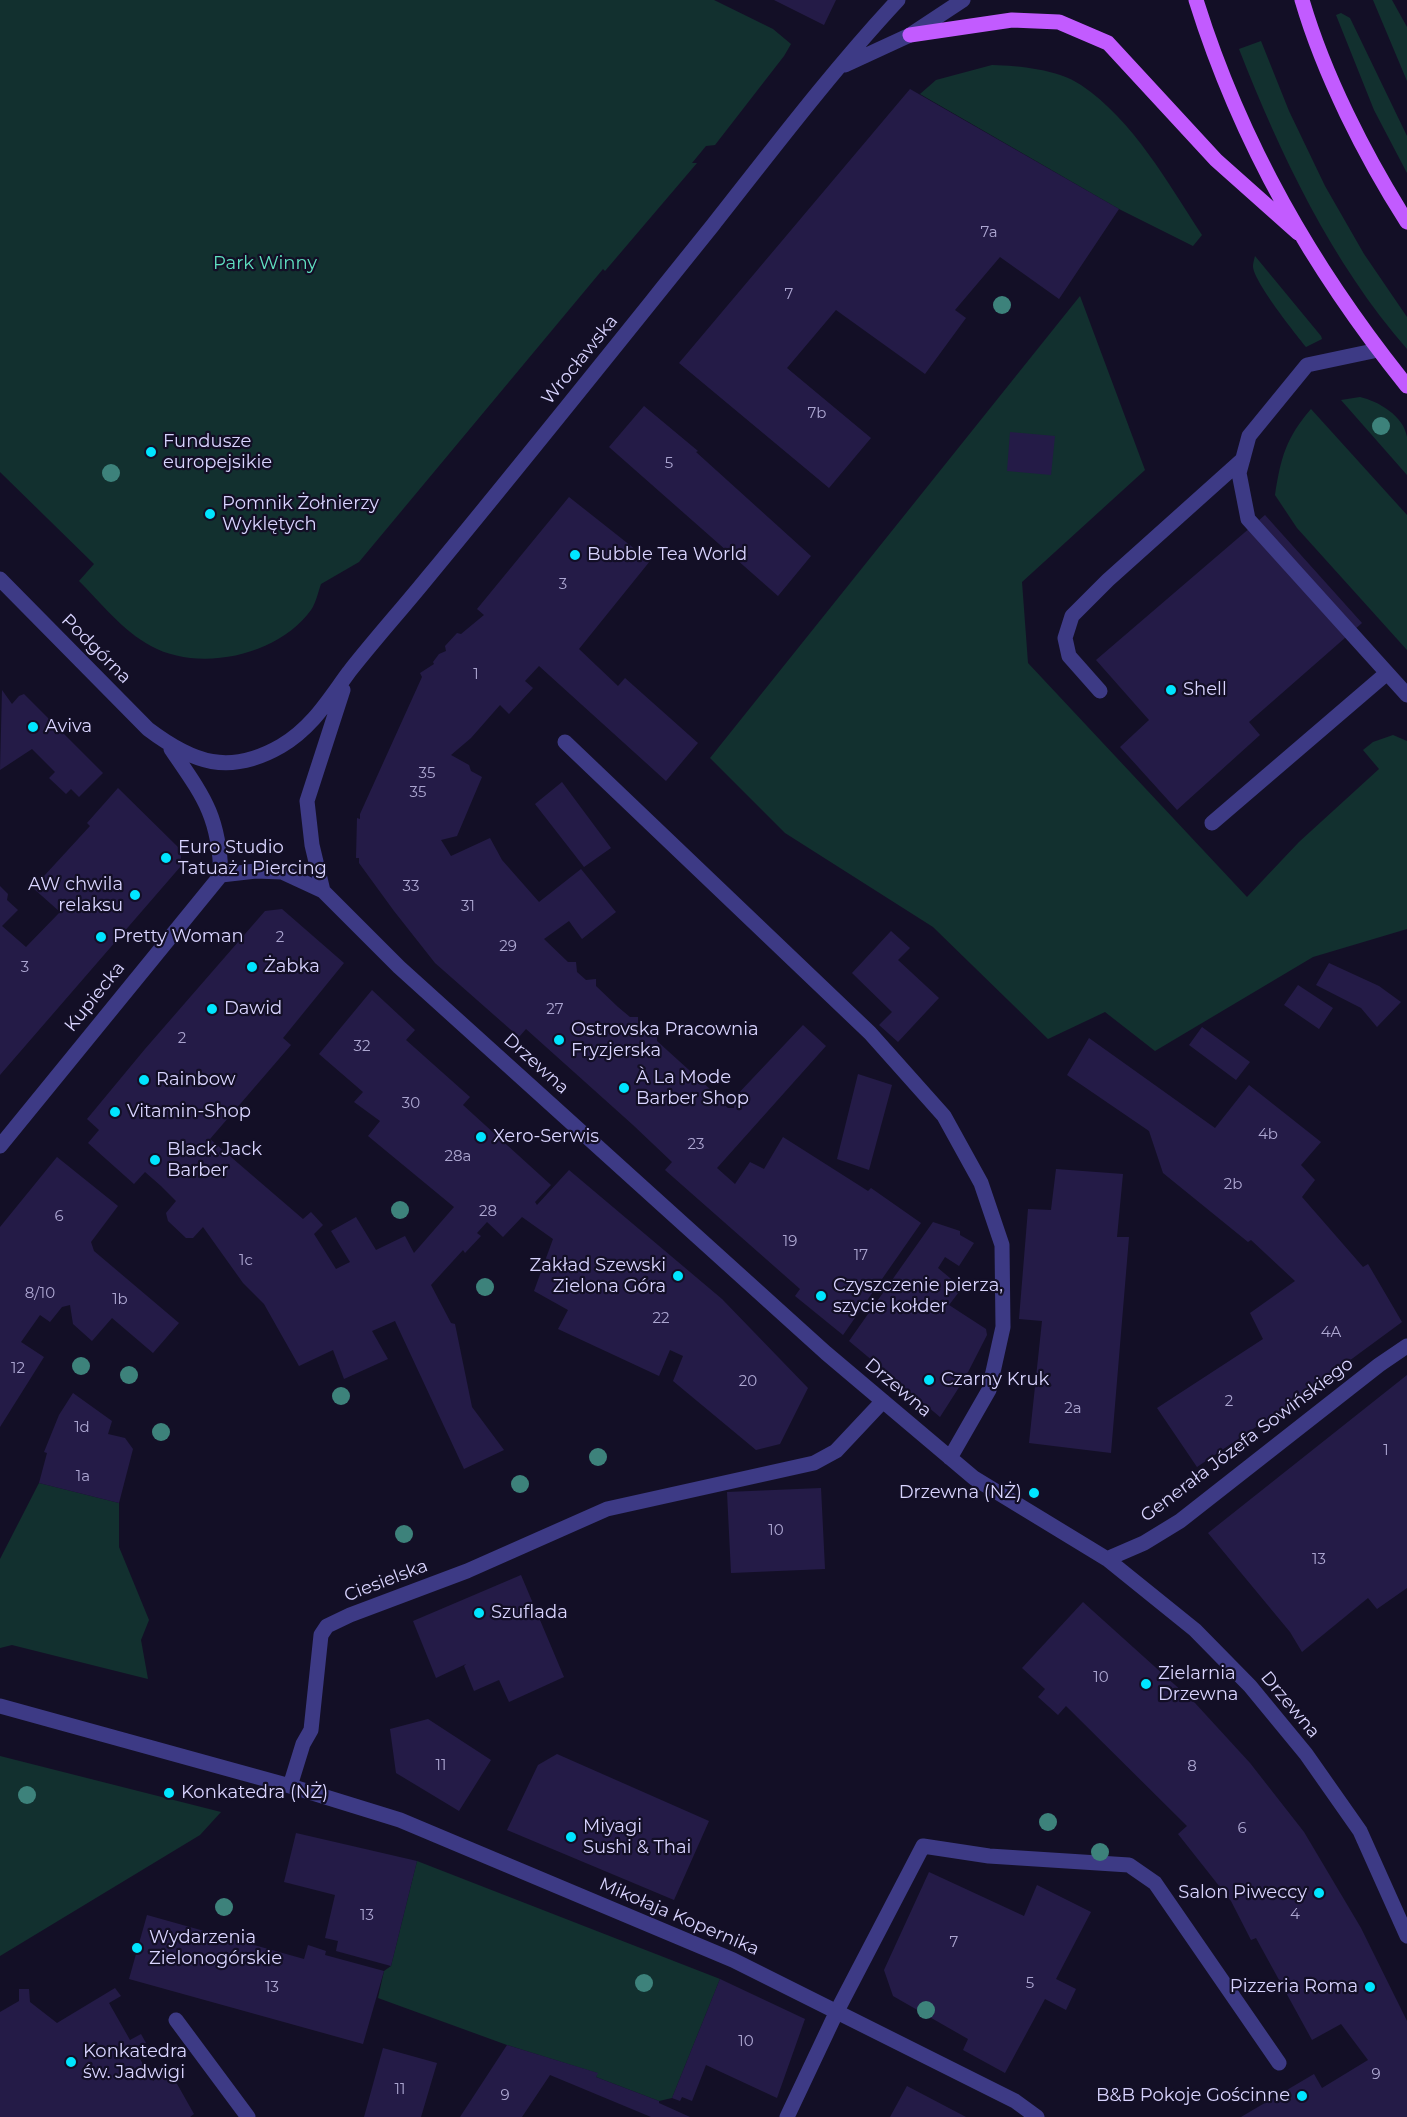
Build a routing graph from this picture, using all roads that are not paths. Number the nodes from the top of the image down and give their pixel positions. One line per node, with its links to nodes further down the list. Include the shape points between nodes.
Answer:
1 (898, 0): 6 (street, Wrocławska)
2 (963, 0): 5 (street, Wrocławska)
3 (1196, 0): 8 (main road, via 1248,138)
4 (1301, 2): 7 (main road, via 1347,111)
5 (910, 35): 6 (street, Wrocławska); 8 (main road, via 1011,20 1059,22 1108,43 1216,160)
6 (838, 68): 13 (street, Wrocławska)
7 (1407, 222)
8 (1298, 233): 9 (main road, via 1335,293)
9 (1378, 350): 10 (main road); 11 (street, via 1307,365 1249,436)
10 (1407, 386)
11 (1243, 459): 14 (street, via 1239,473 1248,519); 15 (street, via 1072,616 1065,638 1069,656)
12 (0, 579): 18 (street, Podgórna, via 148,729)
13 (349, 673): 18 (street, Wrocławska, via 318,717 282,745 250,759 220,764 193,758); 21 (street, via 307,801)
14 (1387, 674): 16 (street); 19 (street)
15 (1100, 691)
16 (1407, 695)
17 (565, 742): 25 (street, via 870,1033 944,1116 981,1184 1002,1245 1003,1327 989,1390)
18 (168, 744): 20 (street, via 202,794 217,827)
19 (1212, 823)
20 (221, 875): 21 (street, Drzewna, via 282,872); 22 (street, Kupiecka)
21 (323, 891): 24 (street, Drzewna, via 399,967)
22 (0, 1146)
23 (1407, 1346): 26 (street, Generała Józefa Sowińskiego, via 1180,1521)
24 (883, 1401): 25 (street, Drzewna); 28 (street, Ciesielska, via 836,1451 814,1463 607,1509 467,1571 327,1626 321,1635 311,1730)
25 (950, 1458): 26 (street, Drzewna, via 974,1478)
26 (1107, 1559): 29 (street, Drzewna, via 1196,1630 1250,1686 1306,1754 1360,1832)
27 (0, 1706): 28 (street)
28 (290, 1786): 30 (street, Mikołaja Kopernika, via 400,1820 733,1960)
29 (1407, 1936)
30 (837, 2011): 32 (street, via 923,1846 989,1856 1129,1865 1155,1883); 34 (street); 35 (street, Mikołaja Kopernika, via 1015,2101)
31 (176, 2020): 33 (street)
32 (1279, 2063)
33 (248, 2117)
34 (787, 2117)
35 (1037, 2117)

